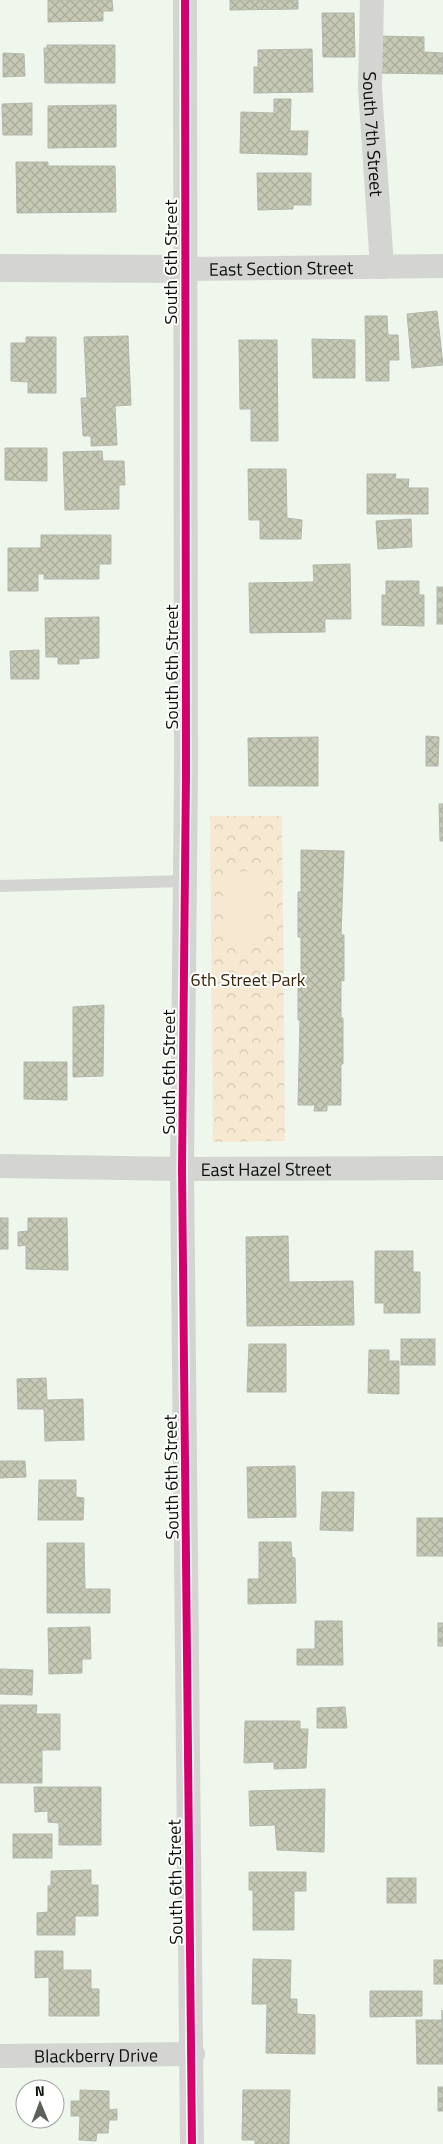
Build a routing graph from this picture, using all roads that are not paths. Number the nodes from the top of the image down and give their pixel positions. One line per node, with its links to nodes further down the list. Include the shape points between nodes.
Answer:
1 (185, 0): 6 (street, South 6th Street)
2 (372, 0): 4 (street, South 7th Street, via 370,88)
3 (443, 266): 4 (street, East Section Street)
4 (382, 267): 6 (street, East Section Street)
5 (0, 268): 6 (street, East Section Street)
6 (185, 269): 7 (street, South 6th Street)
7 (185, 881): 8 (lane); 11 (street, South 6th Street)
8 (0, 886)
9 (0, 1166): 11 (street, East Hazel Street)
10 (443, 1168): 11 (street, East Hazel Street)
11 (182, 1169): 12 (street, South 6th Street)
12 (193, 2054): 13 (street, Blackberry Drive); 14 (street, South 6th Street)
13 (0, 2056)
14 (192, 2144)

